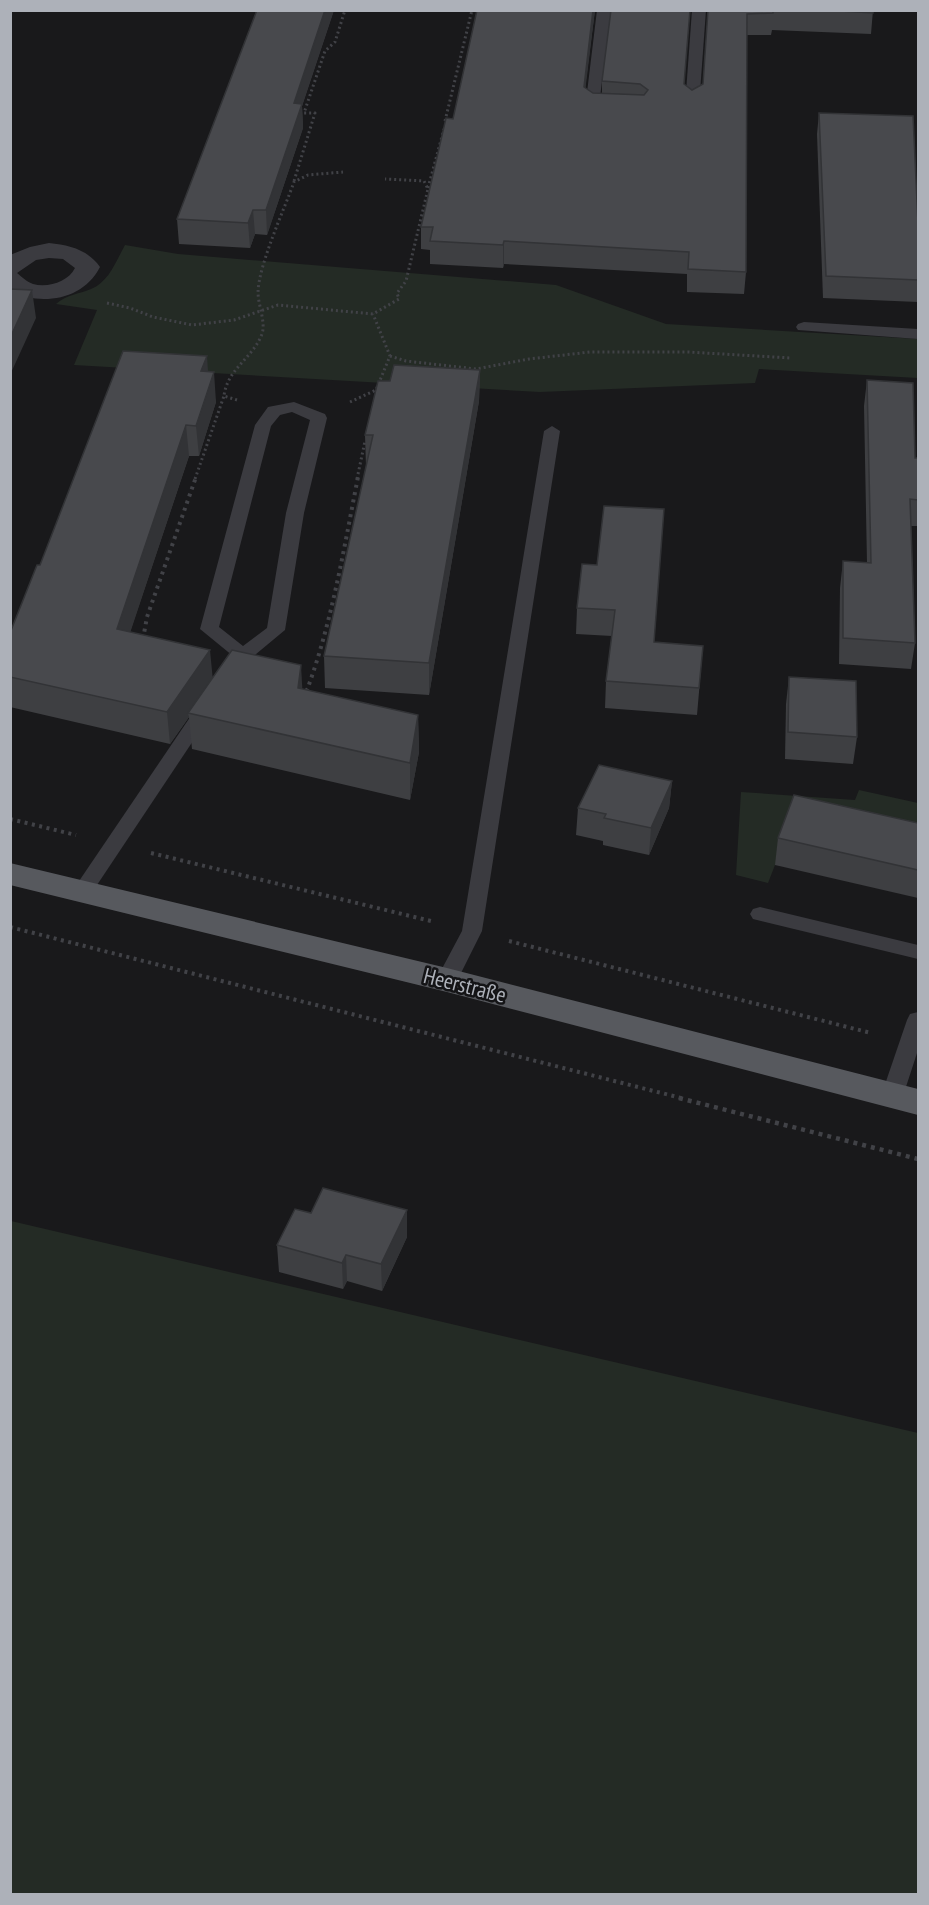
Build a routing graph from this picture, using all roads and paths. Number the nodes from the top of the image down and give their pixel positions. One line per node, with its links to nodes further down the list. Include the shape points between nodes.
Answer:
1 (345, 10): 9 (path, via 335,42 325,51 304,113 315,113)
2 (472, 10): 10 (path)
3 (604, 10): 6 (lane, via 592,109)
4 (699, 10): 5 (lane)
5 (693, 106)
6 (615, 111)
7 (343, 172): 9 (path, via 308,175)
8 (385, 179): 10 (path, via 424,181)
9 (294, 182): 14 (path, via 263,268 258,292)
10 (428, 189): 15 (path, via 406,281 397,293 399,299)
11 (11, 267): 13 (street, via 36,252 70,253 88,267 86,276)
12 (10, 279): 13 (street, via 26,290 43,292)
13 (68, 287): 14 (path, via 153,317 192,325)
14 (261, 312): 15 (path, via 278,305); 20 (path, via 263,332 234,370 224,396)
15 (373, 314): 18 (path)
16 (804, 327): 17 (lane)
17 (918, 334)
18 (390, 356): 19 (path, via 476,369 590,352); 21 (path, via 376,390)
19 (802, 358)
20 (274, 411): 21 (lane, via 294,407); 23 (lane, via 263,425 209,629)
21 (319, 418): 23 (lane, via 295,513 276,630)
22 (552, 431): 29 (lane, via 472,931)
23 (243, 655): 25 (lane)
24 (10, 874): 25 (main road, Heerstraße)
25 (82, 892): 29 (main road, Heerstraße)
26 (760, 914): 28 (lane)
27 (10, 927): 32 (path)
28 (918, 952)
29 (447, 980): 31 (main road, Heerstraße)
30 (918, 1020): 31 (lane)
31 (905, 1099)
32 (918, 1160)

